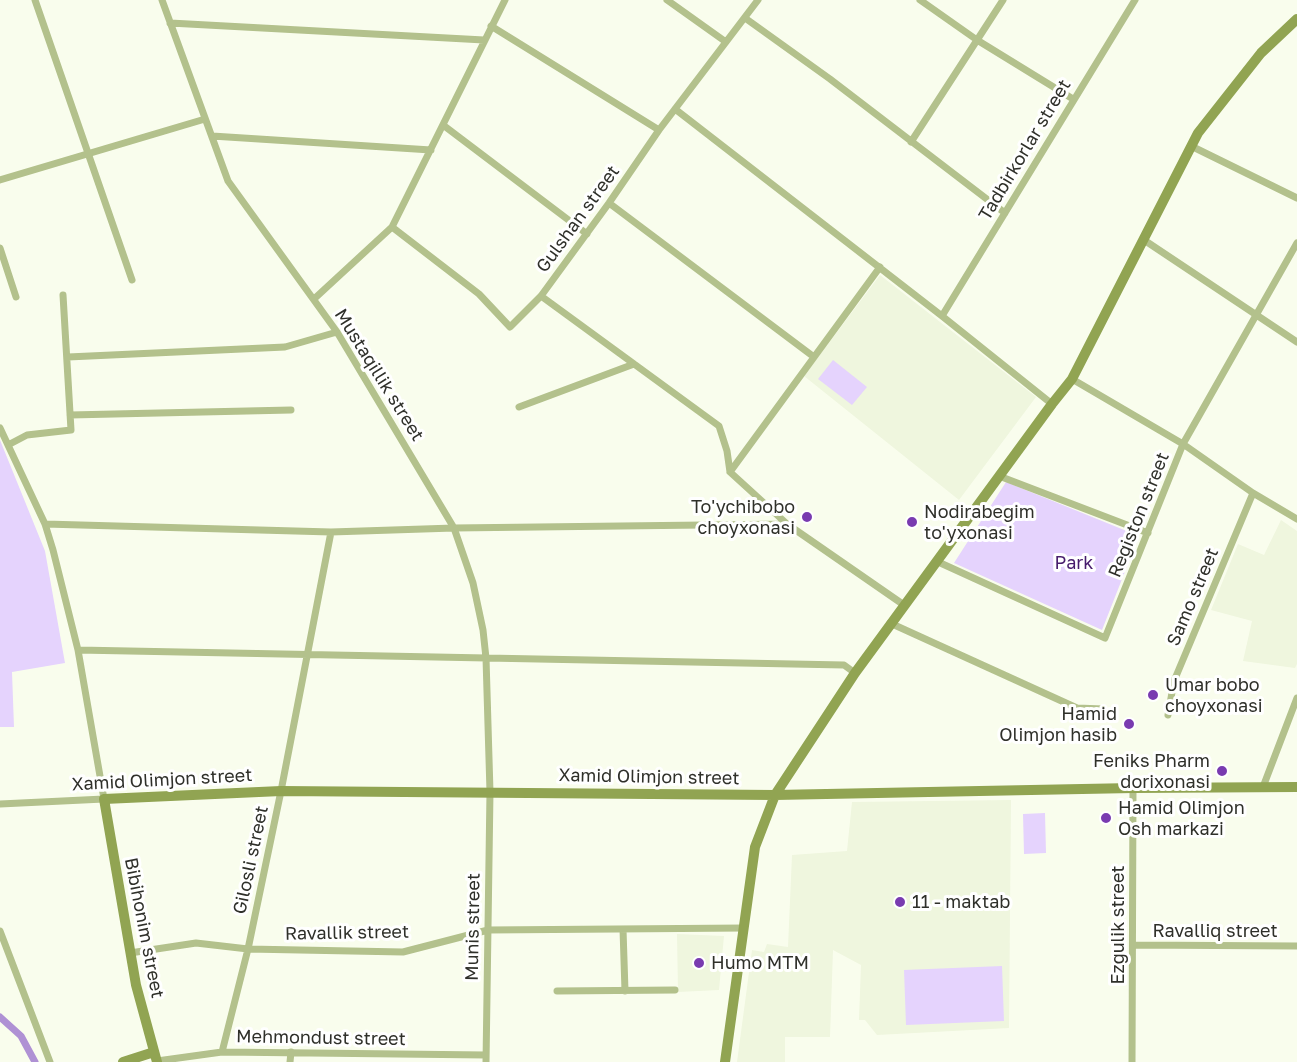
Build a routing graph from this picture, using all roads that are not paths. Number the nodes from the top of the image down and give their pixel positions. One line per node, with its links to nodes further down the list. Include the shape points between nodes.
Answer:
1 (35, 0): 25 (street)
2 (162, 0): 11 (street, Mustaqillik street)
3 (505, 0): 12 (street)
4 (667, 0): 15 (street)
5 (758, 0): 9 (street, Gulshan street)
6 (920, 0): 14 (street)
7 (1003, 0): 14 (street)
8 (1135, 0): 16 (street, Tadbirkorlar street)
9 (745, 18): 15 (street, Gulshan street); 22 (street)
10 (1297, 19): 23 (main road, via 1262,53)
11 (170, 23): 13 (street); 18 (street, Mustaqillik street)
12 (491, 26): 13 (street); 20 (street)
13 (484, 40): 19 (street)
14 (977, 40): 16 (street); 22 (street)
15 (726, 42): 17 (street, Gulshan street)
16 (1073, 99): 29 (street, Tadbirkorlar street)
17 (675, 109): 20 (street, Gulshan street); 35 (street)
18 (205, 119): 21 (street, Mustaqillik street); 25 (street)
19 (443, 125): 24 (street); 31 (street)
20 (659, 130): 28 (street, Gulshan street)
21 (212, 136): 24 (street); 40 (street, Mustaqillik street, via 228,181)
22 (911, 142): 29 (street)
23 (1191, 146): 27 (street); 32 (main road)
24 (431, 150): 30 (street)
25 (88, 154): 26 (street); 36 (street)
26 (0, 180)
27 (1297, 198)
28 (609, 203): 31 (street, Gulshan street); 46 (street)
29 (1005, 213): 42 (street, Tadbirkorlar street)
30 (392, 227): 38 (street, Gulshan street, via 478,294 510,327); 40 (street)
31 (586, 234): 38 (street, Gulshan street)
32 (1144, 240): 41 (street); 48 (main road)
33 (1297, 243): 41 (street, Registon street)
34 (0, 248): 39 (street)
35 (880, 267): 42 (street); 46 (street)
36 (132, 280)
37 (63, 295): 45 (street)
38 (541, 296): 47 (street)
39 (16, 297)
40 (314, 299): 43 (street, Mustaqillik street)
41 (1256, 315): 44 (street); 54 (street, Registon street)
42 (942, 316): 49 (street)
43 (337, 332): 45 (street, via 285,347); 62 (street, Mustaqillik street)
44 (1297, 342)
45 (68, 357): 52 (street)
46 (814, 357): 56 (street)
47 (634, 364): 50 (street); 56 (street, via 719,426)
48 (1072, 379): 49 (main road); 54 (street)
49 (1052, 404): 57 (main road)
50 (519, 407)
51 (291, 410): 52 (street)
52 (70, 416): 55 (street, via 71,430 27,435)
53 (0, 428): 55 (street)
54 (1183, 444): 58 (street); 64 (street, Registon street)
55 (8, 445): 60 (street)
56 (730, 472): 61 (street)
57 (999, 476): 64 (street); 65 (main road)
58 (1253, 493): 59 (street); 74 (street, Samo street, via 1173,681)
59 (1297, 519)
60 (45, 524): 63 (street); 68 (street)
61 (787, 524): 62 (street); 66 (street)
62 (454, 528): 63 (street); 70 (street, Mustaqillik street, via 473,583)
63 (331, 532): 69 (street, Gilosli street)
64 (1148, 533): 65 (street, Registon street, via 1106,638)
65 (936, 561): 66 (main road)
66 (904, 605): 67 (main road)
67 (890, 623): 71 (main road); 73 (street, via 1077,708)
68 (78, 650): 69 (street); 81 (street)
69 (307, 656): 70 (street); 78 (street, Gilosli street)
70 (486, 658): 71 (street, via 844,665); 79 (street, Mustaqillik street)
71 (855, 673): 80 (main road)
72 (1297, 698): 75 (street)
73 (1103, 709)
74 (1168, 715)
75 (1263, 787): 76 (main road, Xamid Olimjon street); 77 (main road, Xamid Olimjon street)
76 (1297, 787)
77 (1132, 788): 80 (main road, Xamid Olimjon street); 87 (street, Ezgulik street)
78 (281, 791): 79 (main road, Xamid Olimjon street); 81 (main road, Xamid Olimjon street); 89 (street, Gilosli street)
79 (490, 792): 80 (main road, Xamid Olimjon street); 85 (street, Munis street)
80 (775, 795): 83 (main road, via 755,847)
81 (104, 799): 82 (street, Xamid Olimjon street); 90 (main road, Bibihonim street)
82 (0, 804)
83 (744, 928): 84 (street, Ravallik street); 101 (main road)
84 (623, 929): 85 (street, Ravallik street); 92 (street)
85 (488, 930): 89 (street, Ravallik street, via 403,952); 96 (street, Munis street)
86 (0, 931): 98 (street)
87 (1133, 945): 88 (street, Ravalliq street); 102 (street, Ezgulik street)
88 (1297, 946)
89 (248, 949): 90 (street, Ravallik street, via 196,943); 94 (street, Gilosli street)
90 (130, 953): 97 (main road, Bibihonim street)
91 (675, 990): 92 (street)
92 (625, 991): 93 (street)
93 (557, 992)
94 (222, 1052): 95 (street, Mehmondust street); 97 (street, Mehmondust street)
95 (291, 1052): 96 (street, Mehmondust street); 100 (street)
96 (486, 1058)
97 (156, 1059): 99 (main road)
98 (50, 1062)
99 (123, 1062)
100 (290, 1062)
101 (724, 1062)
102 (1131, 1062)

